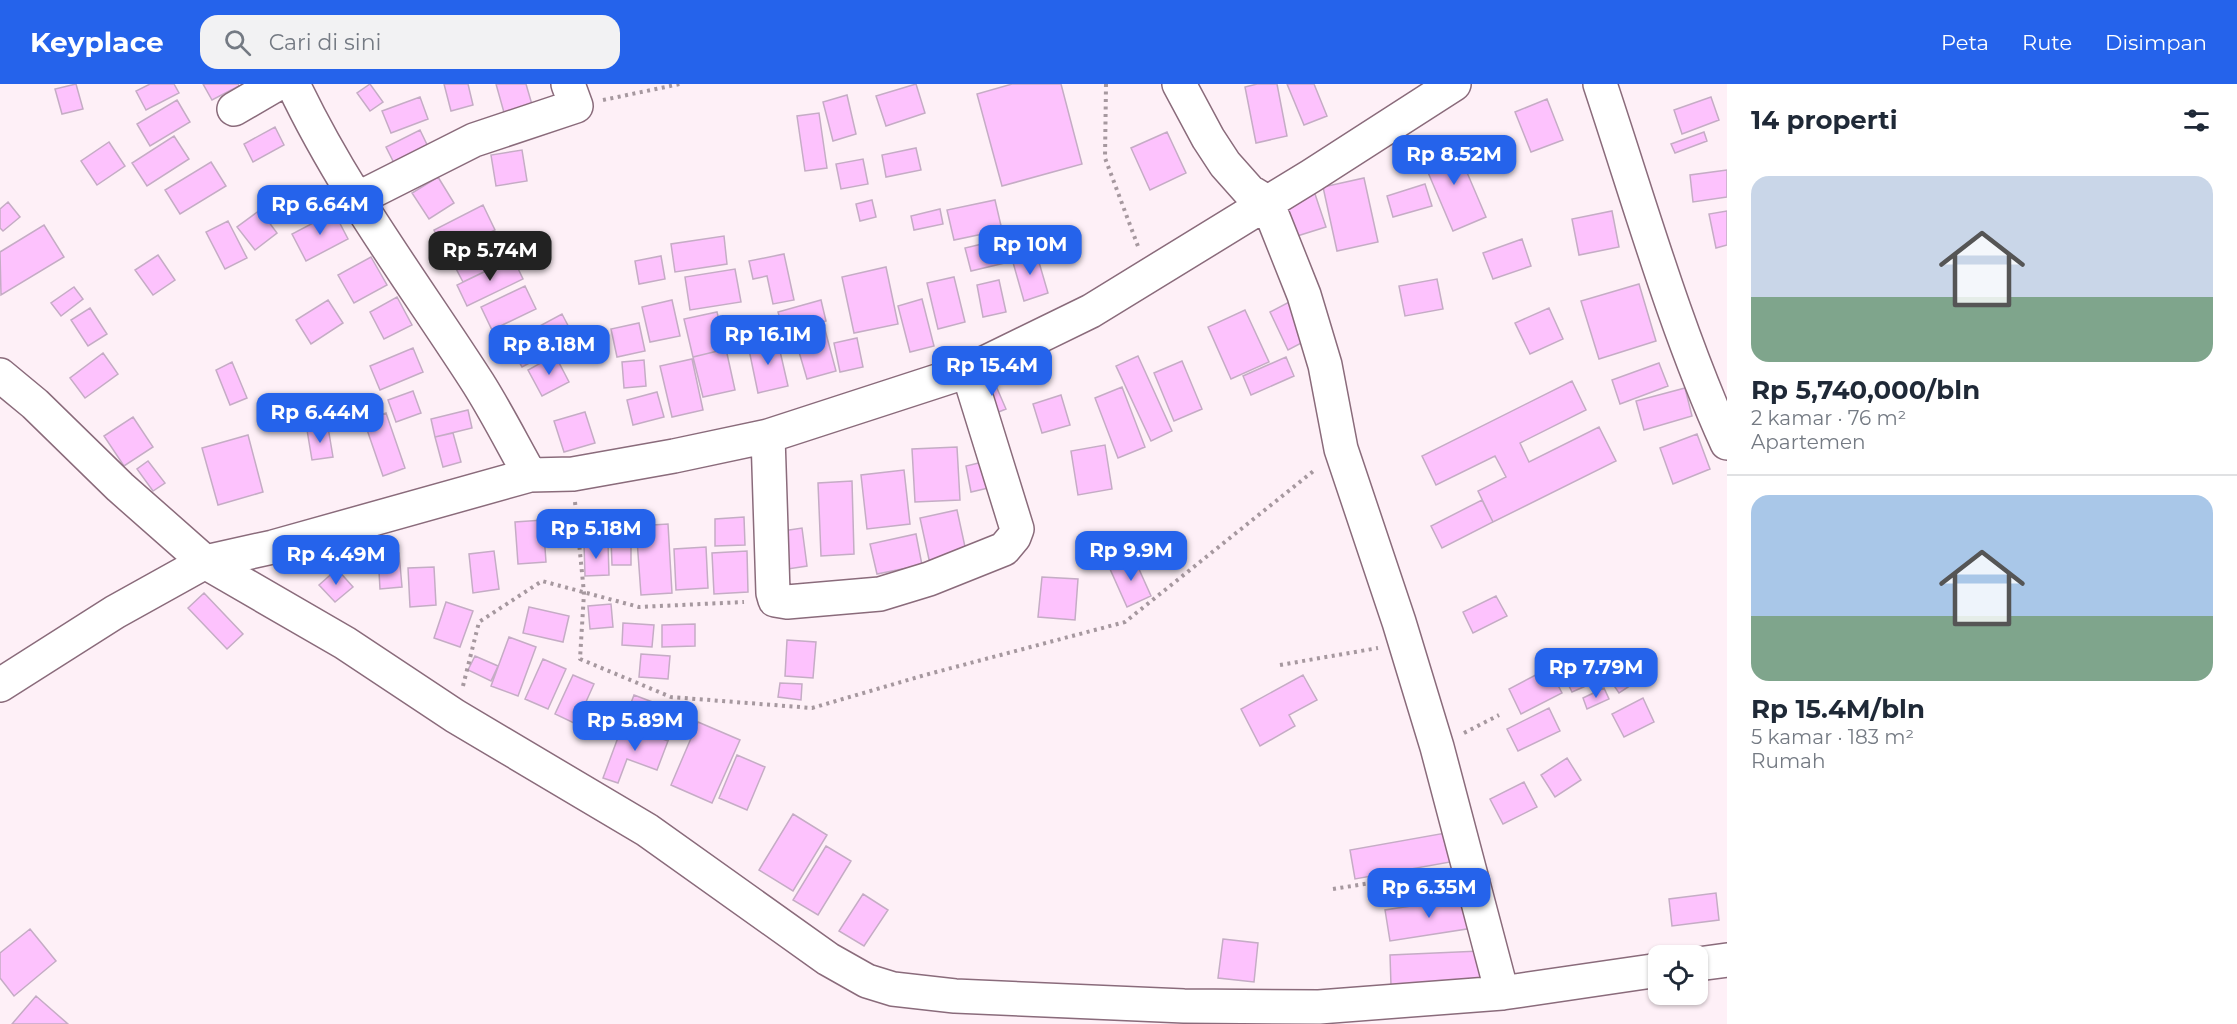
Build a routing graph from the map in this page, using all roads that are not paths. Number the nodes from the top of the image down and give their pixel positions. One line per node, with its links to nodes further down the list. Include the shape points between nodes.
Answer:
1 (277, 84): 7 (street)
2 (293, 84): 8 (street, via 309,120)
3 (1179, 84): 9 (street, via 1225,164 1249,191)
4 (1454, 84): 9 (street)
5 (1600, 84): 13 (street, via 1664,277)
6 (572, 95): 8 (street)
7 (234, 109)
8 (357, 200): 14 (street, via 480,385)
9 (1267, 202): 10 (street, via 1091,311); 20 (street, via 1304,295 1325,364 1341,449 1437,747)
10 (968, 371): 12 (street); 12 (street, via 1017,529 1004,549 929,579 880,594 775,600)
11 (0, 375): 15 (street)
12 (768, 436): 14 (street, via 573,474)
13 (1727, 443)
14 (530, 475): 15 (street, via 273,547)
15 (205, 562): 16 (street, via 115,612); 21 (street, via 345,643 455,716 646,830 828,959 867,981 893,989 955,996)
16 (0, 685)
17 (1727, 960): 18 (street)
18 (1708, 963)
19 (1648, 972): 20 (street)
20 (1502, 993): 21 (street)
21 (1179, 1015)

